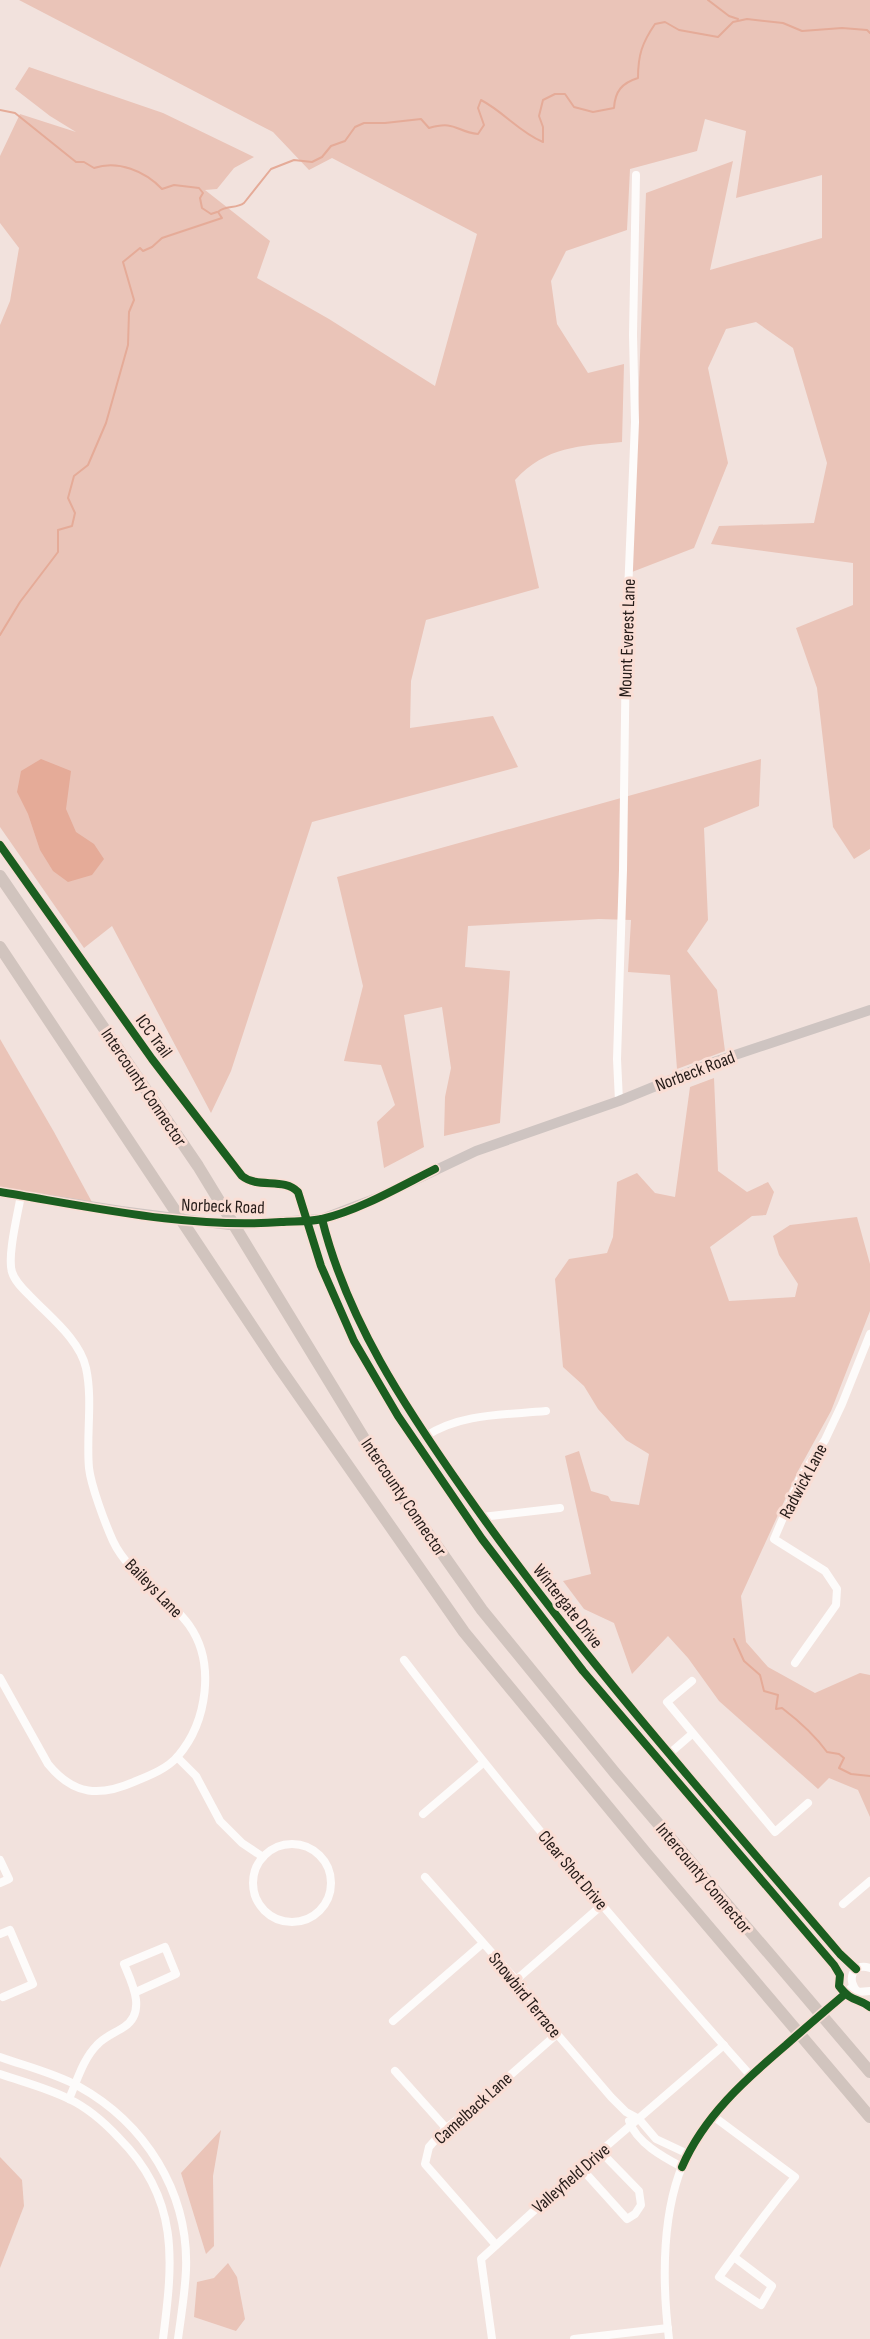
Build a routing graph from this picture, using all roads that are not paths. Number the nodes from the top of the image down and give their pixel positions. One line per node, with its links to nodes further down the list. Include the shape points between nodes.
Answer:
1 (636, 174): 5 (street, Mount Everest Lane)
2 (0, 876): 45 (highway, Intercounty Connector, via 198,1166 382,1468 482,1610)
3 (0, 947): 52 (highway, Intercounty Connector, via 277,1364 464,1632)
4 (870, 1010): 5 (main road, Norbeck Road, via 717,1061)
5 (619, 1101): 8 (main road, Norbeck Road, via 476,1151 377,1198)
6 (0, 1192): 7 (main road, Norbeck Road)
7 (21, 1195): 8 (main road, Norbeck Road, via 229,1225); 20 (street, Baileys Lane, via 12,1272 72,1340 86,1365 89,1469 114,1542 122,1556 189,1625 201,1652 203,1706 190,1739)
8 (322, 1219): 11 (street, Wintergate Drive, via 337,1271 358,1318)
9 (870, 1335): 15 (street, Radwick Lane, via 842,1404 800,1478 774,1539 825,1571 837,1589 836,1605)
10 (546, 1411): 11 (street, via 459,1420)
11 (426, 1436): 13 (street, Wintergate Drive)
12 (560, 1508): 13 (street)
13 (482, 1517): 19 (street, Wintergate Drive, via 574,1640)
14 (404, 1660): 21 (street, Clear Shot Drive)
15 (795, 1663)
16 (0, 1678): 20 (street, Baileys Lane, via 48,1764 58,1777 77,1789 94,1792 126,1786 155,1773)
17 (692, 1681): 18 (street, via 667,1702)
18 (692, 1734): 19 (street); 22 (street, via 776,1832)
19 (670, 1753): 34 (street, Wintergate Drive)
20 (177, 1757): 24 (street, via 196,1776 220,1821)
21 (483, 1763): 23 (street); 30 (street, Clear Shot Drive)
22 (808, 1803)
23 (423, 1814)
24 (263, 1857): 24 (street, via 254,1878 254,1892 260,1905 273,1917 291,1922 309,1918 327,1902 331,1876 325,1861 315,1851 294,1844 278,1847)
25 (0, 1860): 28 (street, via 9,1879)
26 (425, 1876): 32 (street, Snowbird Terrace)
27 (870, 1881): 29 (street)
28 (0, 1883)
29 (843, 1904)
30 (602, 1905): 35 (street); 42 (street, Clear Shot Drive)
31 (0, 1934): 39 (street, via 10,1930 33,1984)
32 (482, 1944): 35 (street, Snowbird Terrace); 40 (street)
33 (870, 1968): 34 (street)
34 (855, 1969): 36 (street)
35 (516, 1980): 41 (street, Snowbird Terrace)
36 (852, 1987): 37 (street, via 858,1992); 47 (street)
37 (870, 1991)
38 (136, 1992): 38 (street, via 124,1964 165,1947 176,1974); 48 (street, via 131,2022 89,2054)
39 (1, 1996)
40 (393, 2020)
41 (557, 2034): 50 (street, Snowbird Terrace); 55 (street, Camelback Lane)
42 (724, 2045): 47 (street, Clear Shot Drive); 53 (street, Valleyfield Drive)
43 (0, 2057): 48 (street)
44 (395, 2071): 55 (street)
45 (870, 2072)
46 (0, 2073): 49 (street)
47 (750, 2075): 51 (street)
48 (75, 2084): 49 (street); 64 (street, via 129,2123 164,2170 178,2209 185,2251)
49 (69, 2099): 63 (street, via 101,2121 130,2149 158,2194 171,2251)
50 (626, 2112): 53 (street, Snowbird Terrace); 54 (street, Snowbird Terrace)
51 (713, 2116): 57 (street); 61 (street, via 795,2177)
52 (870, 2117)
53 (639, 2120): 54 (street, Valleyfield Drive); 57 (street, Snowbird Terrace, via 663,2144)
54 (631, 2126): 56 (street, Valleyfield Drive); 58 (street, Snowbird Terrace, via 651,2149)
55 (446, 2128): 60 (street, Camelback Lane, via 429,2147 425,2164)
56 (601, 2152): 59 (street, Valleyfield Drive); 59 (street, via 639,2192 641,2205 635,2214 627,2219)
57 (688, 2154): 58 (street)
58 (682, 2166): 62 (street, via 665,2248)
59 (581, 2168): 60 (street, Valleyfield Drive)
60 (496, 2245): 65 (street, Valleyfield Drive, via 481,2259)
61 (734, 2257): 61 (street, via 720,2277 761,2306 772,2286)
62 (668, 2328): 66 (street); 67 (street)
63 (163, 2339)
64 (178, 2339)
65 (492, 2339)
66 (574, 2339)
67 (669, 2339)

